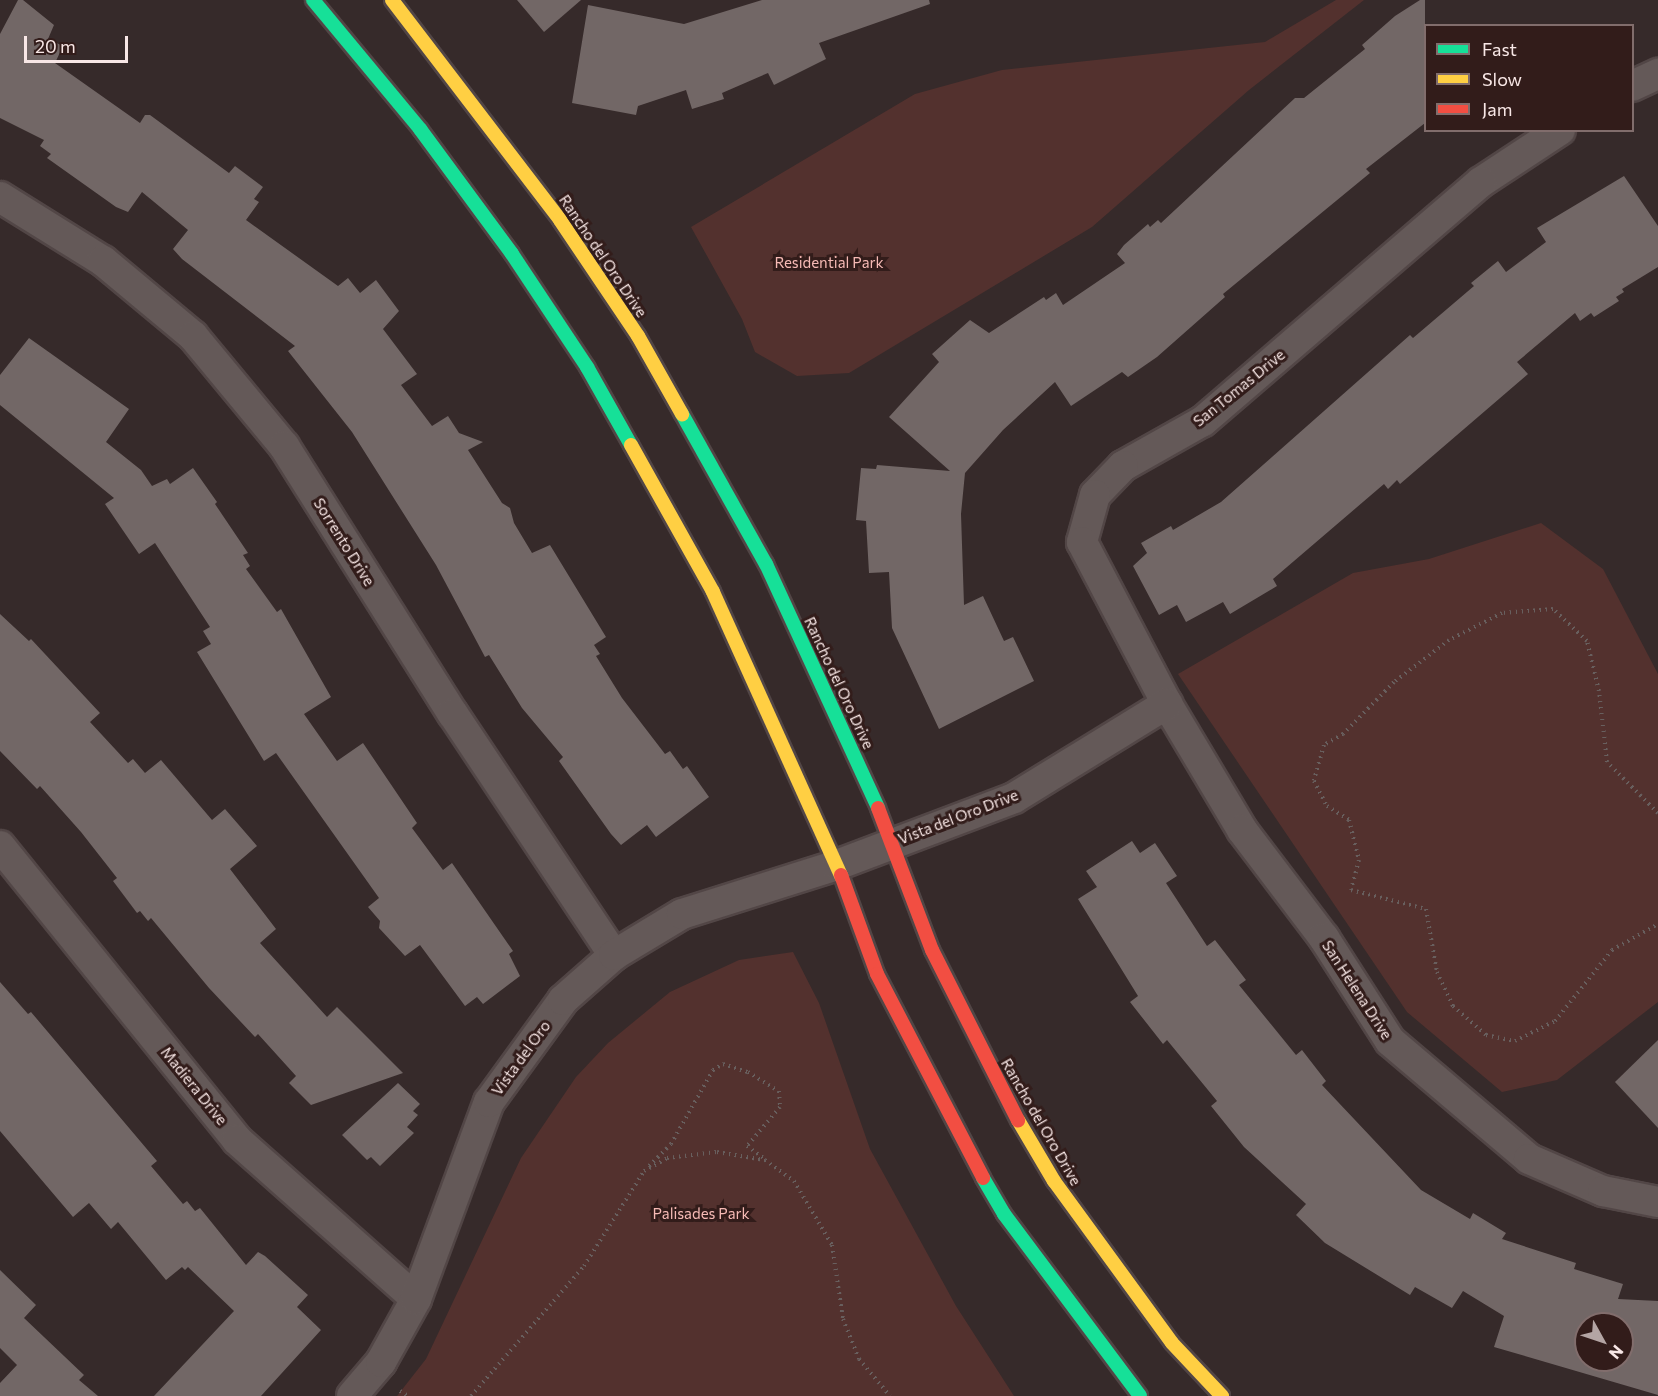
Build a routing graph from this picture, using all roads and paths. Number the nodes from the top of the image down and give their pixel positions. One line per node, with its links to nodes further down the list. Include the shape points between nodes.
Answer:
1 (313, 0): 11 (main road, via 420,129 512,254 587,367 713,592)
2 (392, 0): 9 (main road, Rancho del Oro Drive, via 560,220 638,336 766,564)
3 (1658, 74): 4 (street)
4 (1634, 85)
5 (1557, 132): 7 (street, San Tomas Drive, via 1481,182 1203,421 1123,466 1095,495 1082,542)
6 (0, 197): 13 (street, Sorrento Drive, via 103,261 192,336 284,446 453,714)
7 (1167, 704): 9 (street, Vista del Oro Drive, via 1014,798); 16 (street, San Helena Drive, via 1242,831 1324,938 1390,1041 1529,1158 1603,1191)
8 (1658, 813): 12 (path, via 1606,762 1599,691 1587,641 1553,609 1502,613 1449,640 1394,682 1343,734 1324,745 1314,781 1327,806 1348,820 1359,860 1351,890 1426,909 1437,972 1453,1006 1486,1035 1515,1041 1555,1021 1612,950)
9 (893, 842): 11 (street, Vista del Oro Drive); 22 (main road, Rancho del Oro Drive, via 932,950 1001,1090 1054,1181 1172,1343)
10 (0, 846): 17 (street, Madiera Drive, via 237,1140)
11 (837, 865): 13 (street, Vista del Oro, via 682,914); 21 (main road, via 877,974 949,1118 1004,1214)
12 (1658, 924)
13 (614, 955): 17 (street, Vista del Oro, via 563,1000 489,1102)
14 (765, 1160): 15 (path, via 717,1152 667,1158); 15 (path, via 747,1146 780,1107 779,1091 741,1069 723,1064 708,1078 670,1144); 20 (path, via 794,1181 832,1245 843,1319 859,1359)
15 (644, 1171): 19 (path, via 584,1266)
16 (1658, 1202)
17 (416, 1299): 18 (street, Vista del Oro, via 381,1362)
18 (352, 1396)
19 (471, 1396)
20 (890, 1396)
21 (1140, 1396)
22 (1222, 1396)

